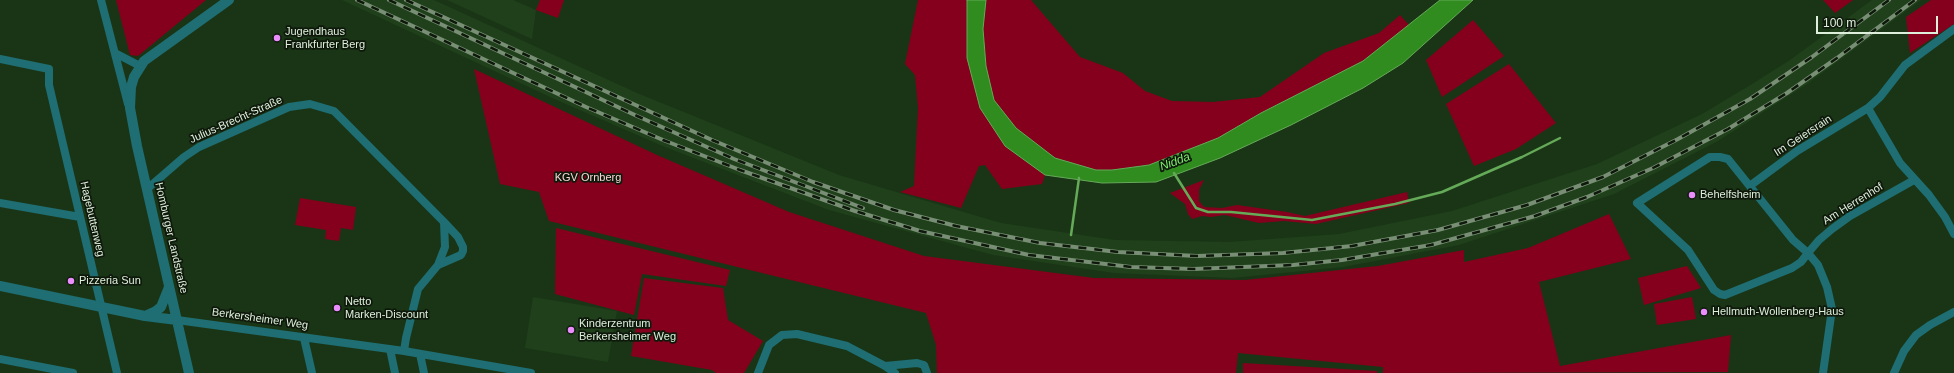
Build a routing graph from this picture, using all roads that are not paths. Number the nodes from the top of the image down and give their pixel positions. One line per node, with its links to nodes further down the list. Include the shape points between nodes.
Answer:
1 (101, 0): 4 (street, Homburger Landstraße)
2 (229, 0): 6 (street, Homburger Landstraße)
3 (1954, 29): 8 (street, Im Geiersrain, via 1905,65)
4 (115, 54): 6 (street); 7 (street, Homburger Landstraße)
5 (0, 60): 13 (street, Hagebuttenweg, via 49,69 49,85)
6 (140, 66): 7 (street, Homburger Landstraße, via 131,87)
7 (130, 108): 11 (street, Homburger Landstraße)
8 (1868, 108): 9 (street, via 1900,163); 10 (street, Im Geiersrain, via 1797,151)
9 (1914, 180): 15 (street, via 1946,217); 16 (street, Am Herrenhof, via 1844,221 1826,234)
10 (1751, 186): 16 (street, via 1793,240); 16 (street, Am Herrenhof, via 1728,159 1710,157 1637,203 1688,250 1711,286 1720,294 1729,294 1792,268)
11 (147, 189): 14 (street, Julius-Brecht-Straße, via 199,147 289,107 310,104 334,111); 19 (street, Homburger Landstraße)
12 (0, 204): 13 (street)
13 (80, 217): 20 (street, Hagebuttenweg)
14 (444, 222): 17 (street, Julius-Brecht-Straße, via 445,247); 17 (street, Julius-Brecht-Straße, via 458,237 463,251 461,255)
15 (1954, 234)
16 (1808, 253): 41 (street, via 1818,265 1828,287 1832,309)
17 (438, 265): 26 (street, Julius-Brecht-Straße, via 418,289)
18 (0, 286): 20 (street, Berkersheimer Weg)
19 (169, 287): 22 (street, via 161,306); 23 (street, Homburger Landstraße)
20 (101, 306): 22 (street, Berkersheimer Weg); 32 (street, Hagebuttenweg)
21 (1954, 312): 42 (street, via 1916,335 1904,351)
22 (145, 316): 23 (street, Berkersheimer Weg)
23 (177, 320): 24 (street, Berkersheimer Weg); 33 (street, Homburger Landstraße)
24 (304, 338): 25 (street, Berkersheimer Weg); 34 (street)
25 (390, 349): 26 (street, Berkersheimer Weg); 35 (street)
26 (404, 351): 27 (street, Berkersheimer Weg)
27 (420, 354): 30 (street, Berkersheimer Weg); 36 (street)
28 (0, 359): 31 (street)
29 (885, 366): 38 (street, via 847,346 797,334 782,336 769,345); 39 (street); 40 (street, via 918,363 924,365)
30 (517, 372): 37 (street, Berkersheimer Weg)
31 (73, 373)
32 (117, 373)
33 (188, 373)
34 (312, 373)
35 (396, 373)
36 (424, 373)
37 (532, 373)
38 (758, 373)
39 (895, 373)
40 (927, 373)
41 (1824, 373)
42 (1894, 373)

